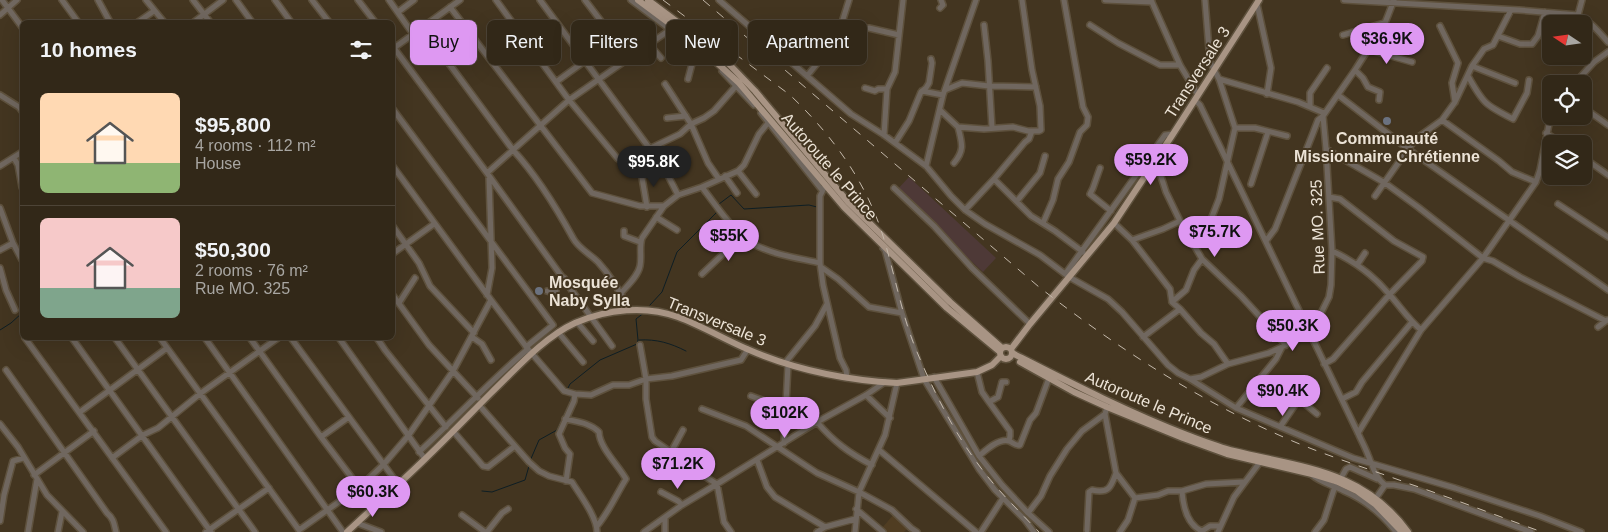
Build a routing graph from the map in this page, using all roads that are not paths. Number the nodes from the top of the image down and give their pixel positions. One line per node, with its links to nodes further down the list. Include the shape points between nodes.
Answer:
1 (2, 0): 36 (street)
2 (17, 0): 36 (street)
3 (62, 0): 45 (street)
4 (98, 0): 46 (street)
5 (146, 0): 38 (street)
6 (192, 0): 42 (street)
7 (223, 0): 42 (street)
8 (236, 0): 51 (street)
9 (275, 0): 52 (street)
10 (312, 0): 53 (street)
11 (358, 0): 54 (street)
12 (389, 0): 40 (street)
13 (414, 0): 40 (street)
14 (460, 0): 35 (street)
15 (496, 0): 100 (street)
16 (540, 0): 71 (street)
17 (585, 0): 56 (street)
18 (631, 0): 60 (street)
19 (638, 0): 57 (main road, Autoroute le Prince)
20 (648, 0): 262 (main road, Autoroute le Prince, via 726,62 755,91 848,202)
21 (719, 0): 94 (street)
22 (849, 0): 94 (street, via 839,32)
23 (903, 0): 67 (street)
24 (941, 0): 37 (street, via 943,7)
25 (976, 0): 109 (street)
26 (1022, 0): 105 (street)
27 (1064, 0): 187 (street, via 1083,107 1088,117 1058,179)
28 (1105, 0): 32 (street)
29 (1205, 0): 91 (street, via 1207,42)
30 (1344, 0): 34 (street)
31 (1582, 0): 44 (street)
32 (1152, 1): 88 (street)
33 (1258, 2): 91 (main road, Transversale 3); 110 (street, via 1271,68)
34 (1394, 2): 39 (street); 58 (street)
35 (450, 4): 55 (street); 128 (street)
36 (8, 8): 43 (street); 59 (street)
37 (940, 8)
38 (154, 10): 47 (street); 48 (street)
39 (1511, 10): 41 (street); 70 (street)
40 (398, 12): 66 (street)
41 (1545, 12): 44 (street); 70 (street, via 1538,36 1532,44 1520,44)
42 (204, 14): 49 (street); 50 (street)
43 (0, 15)
44 (1578, 15)
45 (77, 20)
46 (109, 20)
47 (141, 20)
48 (162, 20)
49 (196, 20)
50 (208, 20)
51 (251, 20)
52 (290, 20)
53 (327, 20)
54 (373, 20)
55 (431, 20)
56 (600, 20)
57 (666, 23)
58 (1385, 23): 68 (street); 74 (street)
59 (20, 24)
60 (666, 24)
61 (984, 25): 104 (street)
62 (1090, 26): 88 (street, via 1160,65)
63 (1440, 26): 116 (street, via 1458,64 1452,83)
64 (1592, 26): 72 (street)
65 (869, 28): 67 (street)
66 (410, 30)
67 (899, 35): 107 (street, via 895,72)
68 (1342, 35)
69 (410, 36): 73 (street)
70 (1498, 36): 89 (street)
71 (571, 42)
72 (1608, 42)
73 (395, 47)
74 (1367, 49): 80 (street); 92 (street)
75 (395, 51): 160 (street)
76 (656, 52): 78 (street)
77 (1608, 52): 93 (street)
78 (662, 58)
79 (931, 59): 108 (street, via 929,83)
80 (1412, 62)
81 (450, 65): 145 (street)
82 (579, 65): 100 (street)
83 (588, 65): 98 (street)
84 (619, 65): 98 (street)
85 (692, 65): 96 (street)
86 (715, 65): 103 (street)
87 (721, 65): 169 (main road, Autoroute le Prince, via 746,89)
88 (1180, 65): 113 (street)
89 (1472, 66): 95 (street); 101 (street)
90 (1327, 68): 117 (street, via 1310,93)
91 (1214, 70): 97 (street); 113 (main road, Transversale 3)
92 (1355, 70): 111 (street); 115 (street, via 1368,87 1380,92)
93 (1582, 75)
94 (807, 76): 138 (street, via 850,114)
95 (1468, 76): 99 (street, via 1480,98 1491,108 1513,119 1527,92); 116 (street)
96 (688, 79)
97 (1219, 79): 110 (street); 133 (street)
98 (599, 80): 114 (street); 142 (street)
99 (1529, 80)
100 (556, 82): 114 (street)
101 (1515, 83)
102 (665, 84): 123 (street)
103 (736, 86): 126 (street); 127 (street, via 714,111)
104 (989, 86): 105 (street); 109 (street, via 960,83); 132 (street)
105 (1036, 87): 134 (street, via 1041,129)
106 (865, 88): 107 (street, via 874,91)
107 (887, 89): 138 (street)
108 (922, 91): 109 (street); 141 (street)
109 (944, 92): 119 (street)
110 (1267, 94): 117 (street)
111 (1338, 95): 121 (street); 144 (street)
112 (0, 96): 118 (street)
113 (1196, 98): 137 (main road, Transversale 3); 152 (street)
114 (569, 100): 128 (street); 142 (street, via 618,159)
115 (1379, 100)
116 (1455, 102): 125 (street)
117 (1310, 106): 121 (street)
118 (20, 108)
119 (940, 110): 131 (street); 154 (street)
120 (395, 112): 199 (street)
121 (1323, 114): 143 (street, Rue MO. 325); 198 (street, via 1275,228)
122 (1592, 114): 130 (street)
123 (686, 116): 124 (street); 127 (street)
124 (667, 118)
125 (1442, 120): 144 (street, via 1417,138); 165 (street, via 1512,172)
126 (768, 123): 157 (street); 169 (street)
127 (691, 124): 142 (street, via 680,134); 163 (street)
128 (541, 125): 145 (street); 179 (street, via 592,193)
129 (1548, 125): 136 (street)
130 (1608, 125)
131 (958, 127): 132 (street); 150 (street, via 962,150)
132 (992, 128): 134 (street, via 1013,127)
133 (1234, 128): 135 (street); 152 (street)
134 (1032, 132): 164 (street)
135 (1268, 132): 140 (street); 167 (street)
136 (1546, 132): 139 (street); 165 (street)
137 (1174, 134): 149 (main road, Transversale 3); 182 (street, via 1165,136)
138 (884, 135): 141 (street)
139 (1550, 135)
140 (1287, 136)
141 (895, 143): 154 (street)
142 (650, 149): 173 (street, via 662,162)
143 (1326, 149): 166 (street); 175 (street, Rue MO. 325)
144 (1408, 149): 166 (street); 184 (street)
145 (513, 150): 160 (street); 221 (street, via 528,166 562,216 573,239 598,262)
146 (20, 154): 148 (street)
147 (1045, 156): 176 (street, via 1040,173)
148 (14, 158): 153 (street); 161 (street)
149 (1156, 160): 185 (street); 188 (main road, Transversale 3)
150 (954, 163)
151 (1592, 163): 159 (street)
152 (1228, 164): 190 (street); 198 (street)
153 (0, 166)
154 (926, 166): 181 (street)
155 (1100, 168): 182 (street, via 1090,194)
156 (395, 169): 189 (street)
157 (738, 171): 162 (street); 172 (street)
158 (641, 172): 179 (street)
159 (1608, 174)
160 (488, 175): 199 (street); 218 (street)
161 (20, 176)
162 (725, 176): 163 (street); 171 (street)
163 (718, 179): 168 (street)
164 (994, 179): 176 (street); 181 (street)
165 (1536, 182): 184 (street)
166 (1385, 183): 174 (street); 210 (street)
167 (1251, 184)
168 (702, 187): 173 (street); 195 (street)
169 (824, 188): 192 (main road, Autoroute le Prince); 212 (street, via 820,196)
170 (894, 188): 237 (street)
171 (737, 193)
172 (756, 194)
173 (678, 195): 178 (street)
174 (1375, 196)
175 (1329, 197): 205 (street, Rue MO. 325); 222 (street, via 1340,199 1394,241 1423,257)
176 (1017, 201): 187 (street, via 1031,216)
177 (1558, 204): 196 (street)
178 (664, 206): 179 (street); 183 (street)
179 (647, 207)
180 (0, 208): 186 (street)
181 (965, 210): 216 (street, via 1040,254)
182 (1111, 210): 204 (street)
183 (656, 217): 193 (street); 200 (street)
184 (1510, 219): 210 (street); 219 (street)
185 (1180, 221): 197 (street); 211 (street)
186 (2, 222): 201 (street)
187 (1043, 222): 204 (street)
188 (1114, 223): 197 (street); 209 (main road, Transversale 3)
189 (434, 224): 202 (street); 223 (street)
190 (1208, 227)
191 (395, 229): 202 (street)
192 (866, 229): 232 (street, via 885,250); 262 (main road, Autoroute le Prince, via 947,308)
193 (677, 230)
194 (624, 231): 200 (street, via 624,236)
195 (742, 236): 212 (street, via 766,249); 215 (street)
196 (1608, 237)
197 (1132, 240): 226 (street, via 1170,289)
198 (1266, 241): 239 (street)
199 (492, 242): 223 (street); 260 (street, via 553,325)
200 (640, 242): 221 (street, via 640,267)
201 (13, 243): 203 (street); 208 (street)
202 (407, 244): 206 (street); 242 (street, via 430,286)
203 (0, 250)
204 (1082, 251): 209 (street); 216 (street)
205 (1332, 251): 213 (street); 239 (street, Rue MO. 325, via 1328,297 1319,317)
206 (395, 252)
207 (1365, 253): 213 (street)
208 (20, 256)
209 (1088, 256): 216 (main road, Transversale 3)
210 (1483, 258): 234 (street); 240 (street)
211 (1202, 259): 226 (street, via 1186,290); 257 (street, via 1241,296)
212 (821, 265): 228 (street); 232 (street, via 869,307)
213 (1357, 265): 222 (street)
214 (0, 268): 230 (street)
215 (702, 274)
216 (1068, 275): 237 (main road, Transversale 3); 243 (street, via 1108,299)
217 (415, 278): 227 (street)
218 (564, 278): 220 (street, via 556,285 556,291); 233 (street)
219 (1608, 290)
220 (547, 291)
221 (621, 293): 231 (street)
222 (1390, 294): 236 (street); 268 (street, via 1333,359)
223 (487, 295): 225 (street)
224 (395, 298): 227 (street)
225 (491, 300): 242 (street); 260 (street)
226 (1172, 302): 229 (street)
227 (399, 303): 271 (street, via 429,345)
228 (826, 304): 266 (street, via 815,326); 275 (street)
229 (1180, 309): 243 (street); 267 (street, via 1214,344)
230 (15, 310)
231 (629, 310): 233 (main road, Transversale 3); 259 (main road, Transversale 3, via 656,311 678,317)
232 (902, 313): 278 (street)
233 (592, 317): 235 (main road, Transversale 3); 256 (street)
234 (1607, 320): 238 (street)
235 (577, 322): 241 (main road, Transversale 3); 254 (street)
236 (1412, 322): 240 (street); 290 (street, via 1356,392)
237 (1030, 324): 263 (main road, Transversale 3)
238 (1598, 327)
239 (1308, 330): 257 (street, Rue MO. 325); 268 (street)
240 (1421, 330): 310 (street)
241 (558, 332): 260 (main road, Transversale 3); 265 (street)
242 (473, 335): 264 (street); 271 (street)
243 (1143, 337): 279 (street, via 1168,365)
244 (26, 340): 298 (street)
245 (73, 340): 284 (street)
246 (117, 340): 269 (street)
247 (161, 340): 258 (street)
248 (206, 340): 272 (street)
249 (251, 340): 261 (street)
250 (275, 340): 261 (street)
251 (292, 340): 301 (street)
252 (340, 340): 312 (street)
253 (378, 340): 294 (street)
254 (593, 341)
255 (640, 345): 277 (street)
256 (612, 346)
257 (1284, 346): 267 (street, Rue MO. 325); 295 (street)
258 (167, 348): 269 (street); 285 (street)
259 (748, 349): 266 (main road, Transversale 3); 277 (street, via 741,360)
260 (529, 350): 286 (street, via 564,391); 291 (main road, Transversale 3)
261 (259, 351): 272 (street); 313 (street)
262 (1001, 352): 263 (main road, via 1008,347); 263 (main road, via 1005,359); 273 (main road, Transversale 3, via 992,365)
263 (1011, 353): 276 (main road, Autoroute le Prince); 334 (main road, Autoroute le Prince, via 1186,434 1232,451)
264 (491, 360)
265 (583, 362)
266 (787, 364): 275 (main road, Transversale 3); 293 (street)
267 (1228, 364): 279 (street, Rue MO. 325)
268 (1324, 364): 290 (street)
269 (139, 368): 284 (street); 300 (street)
270 (6, 370): 321 (street)
271 (453, 371): 291 (street); 294 (street)
272 (230, 372): 285 (street); 353 (street)
273 (977, 372): 274 (main road, Transversale 3); 292 (street, via 982,392)
274 (934, 377): 278 (main road, Transversale 3); 322 (street)
275 (847, 378): 280 (main road, Transversale 3)
276 (1049, 378): 297 (main road, Autoroute le Prince); 314 (street, via 1023,442 1017,446)
277 (646, 379): 286 (street, via 629,385 612,385 591,395); 320 (street, via 652,437)
278 (924, 379): 282 (main road, Transversale 3); 347 (street, via 979,470)
279 (1190, 379): 295 (street)
280 (885, 382): 282 (main road, Transversale 3); 287 (street)
281 (1006, 382): 292 (street, via 1000,384 998,397)
282 (897, 383): 302 (street)
283 (1314, 383): 289 (street)
284 (110, 390): 298 (street); 311 (street)
285 (201, 394): 300 (street); 342 (street)
286 (575, 394): 303 (street)
287 (866, 395): 302 (street); 304 (street)
288 (751, 396): 293 (street)
289 (1299, 399): 299 (street); 306 (street)
290 (1342, 399): 310 (street)
291 (479, 402): 307 (main road, Transversale 3); 316 (street)
292 (989, 402): 314 (street, via 1010,431)
293 (787, 404): 315 (street)
294 (429, 406): 307 (street); 312 (street)
295 (1236, 408): 306 (street)
296 (702, 409): 317 (street, via 746,426)
297 (1106, 411): 327 (main road, Autoroute le Prince, via 1227,454); 331 (street); 357 (street, via 1067,449)
298 (80, 412): 309 (street)
299 (1318, 414)
300 (172, 416): 311 (street); 352 (street)
301 (349, 417): 313 (street); 329 (street)
302 (890, 418): 318 (street)
303 (565, 419): 336 (street, via 559,434 570,454); 364 (street, via 587,424 599,432 606,450 626,479)
304 (818, 422): 315 (street); 330 (street, via 848,452)
305 (0, 424): 323 (street)
306 (1280, 427): 328 (street)
307 (449, 429): 316 (street, via 483,466 488,467); 319 (street); 325 (main road, Transversale 3)
308 (684, 430): 320 (street)
309 (94, 431): 321 (street); 324 (street)
310 (1358, 433): 328 (street)
311 (143, 436): 324 (street); 367 (street)
312 (408, 436): 319 (street); 329 (street)
313 (321, 437): 343 (street)
314 (1009, 441): 322 (street, via 994,445)
315 (784, 443): 317 (street)
316 (515, 446): 336 (street, via 539,471)
317 (778, 447): 326 (street); 346 (street, via 817,473)
318 (879, 450): 330 (street); 385 (street)
319 (419, 452): 325 (street)
320 (671, 452): 339 (street)
321 (64, 454): 333 (street); 372 (street, via 112,517)
322 (979, 456): 357 (street)
323 (23, 458): 333 (street); 361 (street, via 13,461)
324 (112, 458): 373 (street)
325 (425, 459): 338 (main road, Transversale 3)
326 (757, 460): 339 (street); 363 (street, via 767,487 775,497)
327 (1260, 462): 332 (main road, Autoroute le Prince); 337 (street)
328 (1371, 463): 335 (street); 393 (street)
329 (384, 464): 338 (street); 343 (street)
330 (872, 465): 346 (street)
331 (1116, 473): 348 (street); 366 (street, via 1111,487 1105,491 1088,492)
332 (1312, 474): 341 (street); 368 (main road, Autoroute le Prince, via 1357,492)
333 (35, 477): 356 (street); 369 (street)
334 (1341, 478): 335 (street, via 1350,467); 349 (main road, Autoroute le Prince)
335 (1377, 479): 340 (street)
336 (566, 481): 364 (street, via 572,482)
337 (1244, 482): 344 (street, via 1206,484); 365 (street)
338 (398, 484): 351 (main road, Transversale 3)
339 (717, 484): 350 (street); 380 (street, via 724,522)
340 (1385, 485): 349 (street); 392 (street, via 1414,489)
341 (1335, 486): 390 (street, via 1324,520); 391 (street, via 1369,505)
342 (269, 488): 352 (street); 353 (street, via 299,530)
343 (360, 488): 351 (street); 353 (street)
344 (1182, 491): 348 (street); 365 (street, via 1182,502 1191,523 1202,531 1210,526)
345 (661, 492): 350 (street)
346 (859, 492): 355 (street); 384 (street, via 892,510)
347 (1003, 498): 386 (street); 387 (street)
348 (1135, 498): 389 (street)
349 (1376, 498): 368 (main road, Autoroute le Prince)
350 (682, 505): 359 (street)
351 (374, 507): 362 (main road, Transversale 3)
352 (238, 509): 367 (street); 374 (street)
353 (328, 509): 375 (street)
354 (508, 509): 377 (street)
355 (856, 509): 360 (street); 383 (street)
356 (62, 512): 370 (street); 371 (street)
357 (1028, 513): 388 (street)
358 (462, 515): 377 (street)
359 (665, 518): 378 (street); 379 (street)
360 (855, 519): 363 (street); 382 (street)
361 (0, 521)
362 (357, 523): 375 (main road, Transversale 3); 376 (street)
363 (825, 527): 381 (street)
364 (597, 529)
365 (1219, 529)
366 (1087, 530)
367 (209, 531)
368 (1406, 531)
369 (28, 532)
370 (58, 532)
371 (83, 532)
372 (116, 532)
373 (166, 532)
374 (255, 532)
375 (345, 532)
376 (381, 532)
377 (486, 532)
378 (644, 532)
379 (665, 532)
380 (731, 532)
381 (818, 532)
382 (855, 532)
383 (883, 532)
384 (917, 532)
385 (976, 532)
386 (981, 532)
387 (1034, 532)
388 (1049, 532)
389 (1120, 532)
390 (1315, 532)
391 (1396, 532)
392 (1531, 532)
393 (1581, 532)

